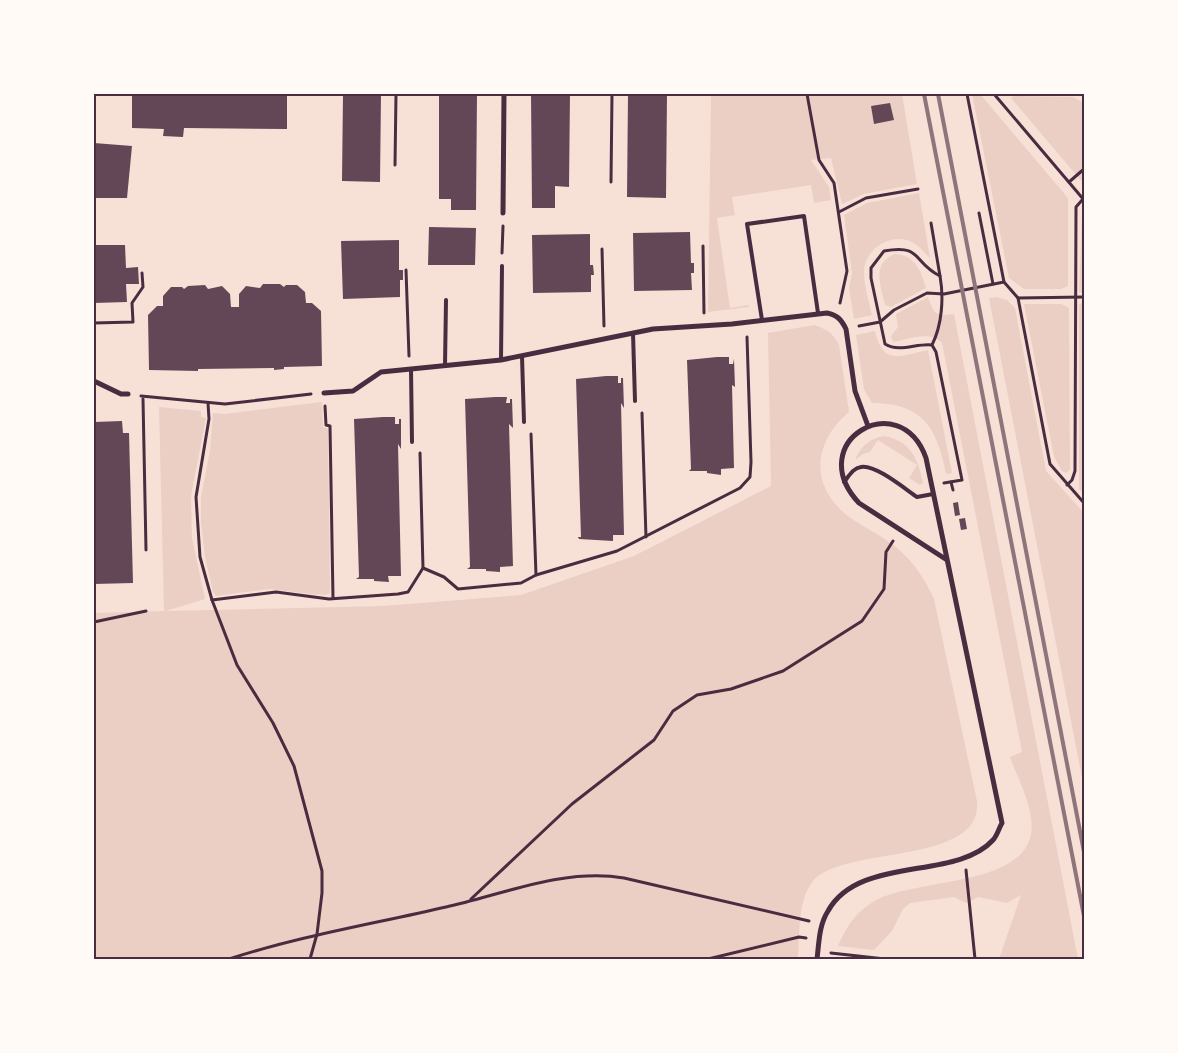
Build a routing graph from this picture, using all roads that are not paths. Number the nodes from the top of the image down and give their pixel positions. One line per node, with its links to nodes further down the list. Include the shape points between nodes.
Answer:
1 (504, 94): 2 (street)
2 (503, 213)
3 (502, 266): 9 (lane)
4 (446, 300): 10 (lane)
5 (818, 313): 6 (street); 6 (lane, via 804,216 747,224); 17 (street, via 836,315 846,329 855,391)
6 (762, 320): 7 (street)
7 (633, 333): 8 (street); 15 (lane)
8 (522, 356): 9 (street); 16 (lane)
9 (501, 360): 10 (street)
10 (445, 366): 11 (street)
11 (410, 369): 13 (street, via 381,372 354,391); 18 (lane)
12 (94, 381): 14 (street)
13 (324, 393)
14 (128, 394)
15 (635, 401)
16 (524, 422)
17 (868, 426): 19 (street, via 847,443 840,471); 20 (street, via 885,423 912,433 921,444)
18 (412, 442)
19 (844, 482): 20 (lane, via 853,470 872,467 917,497); 21 (street, via 848,492 859,503)
20 (933, 494): 21 (street)
21 (947, 560): 22 (street, via 1002,823 994,839 965,857 854,885 835,900 822,924)
22 (817, 959)

